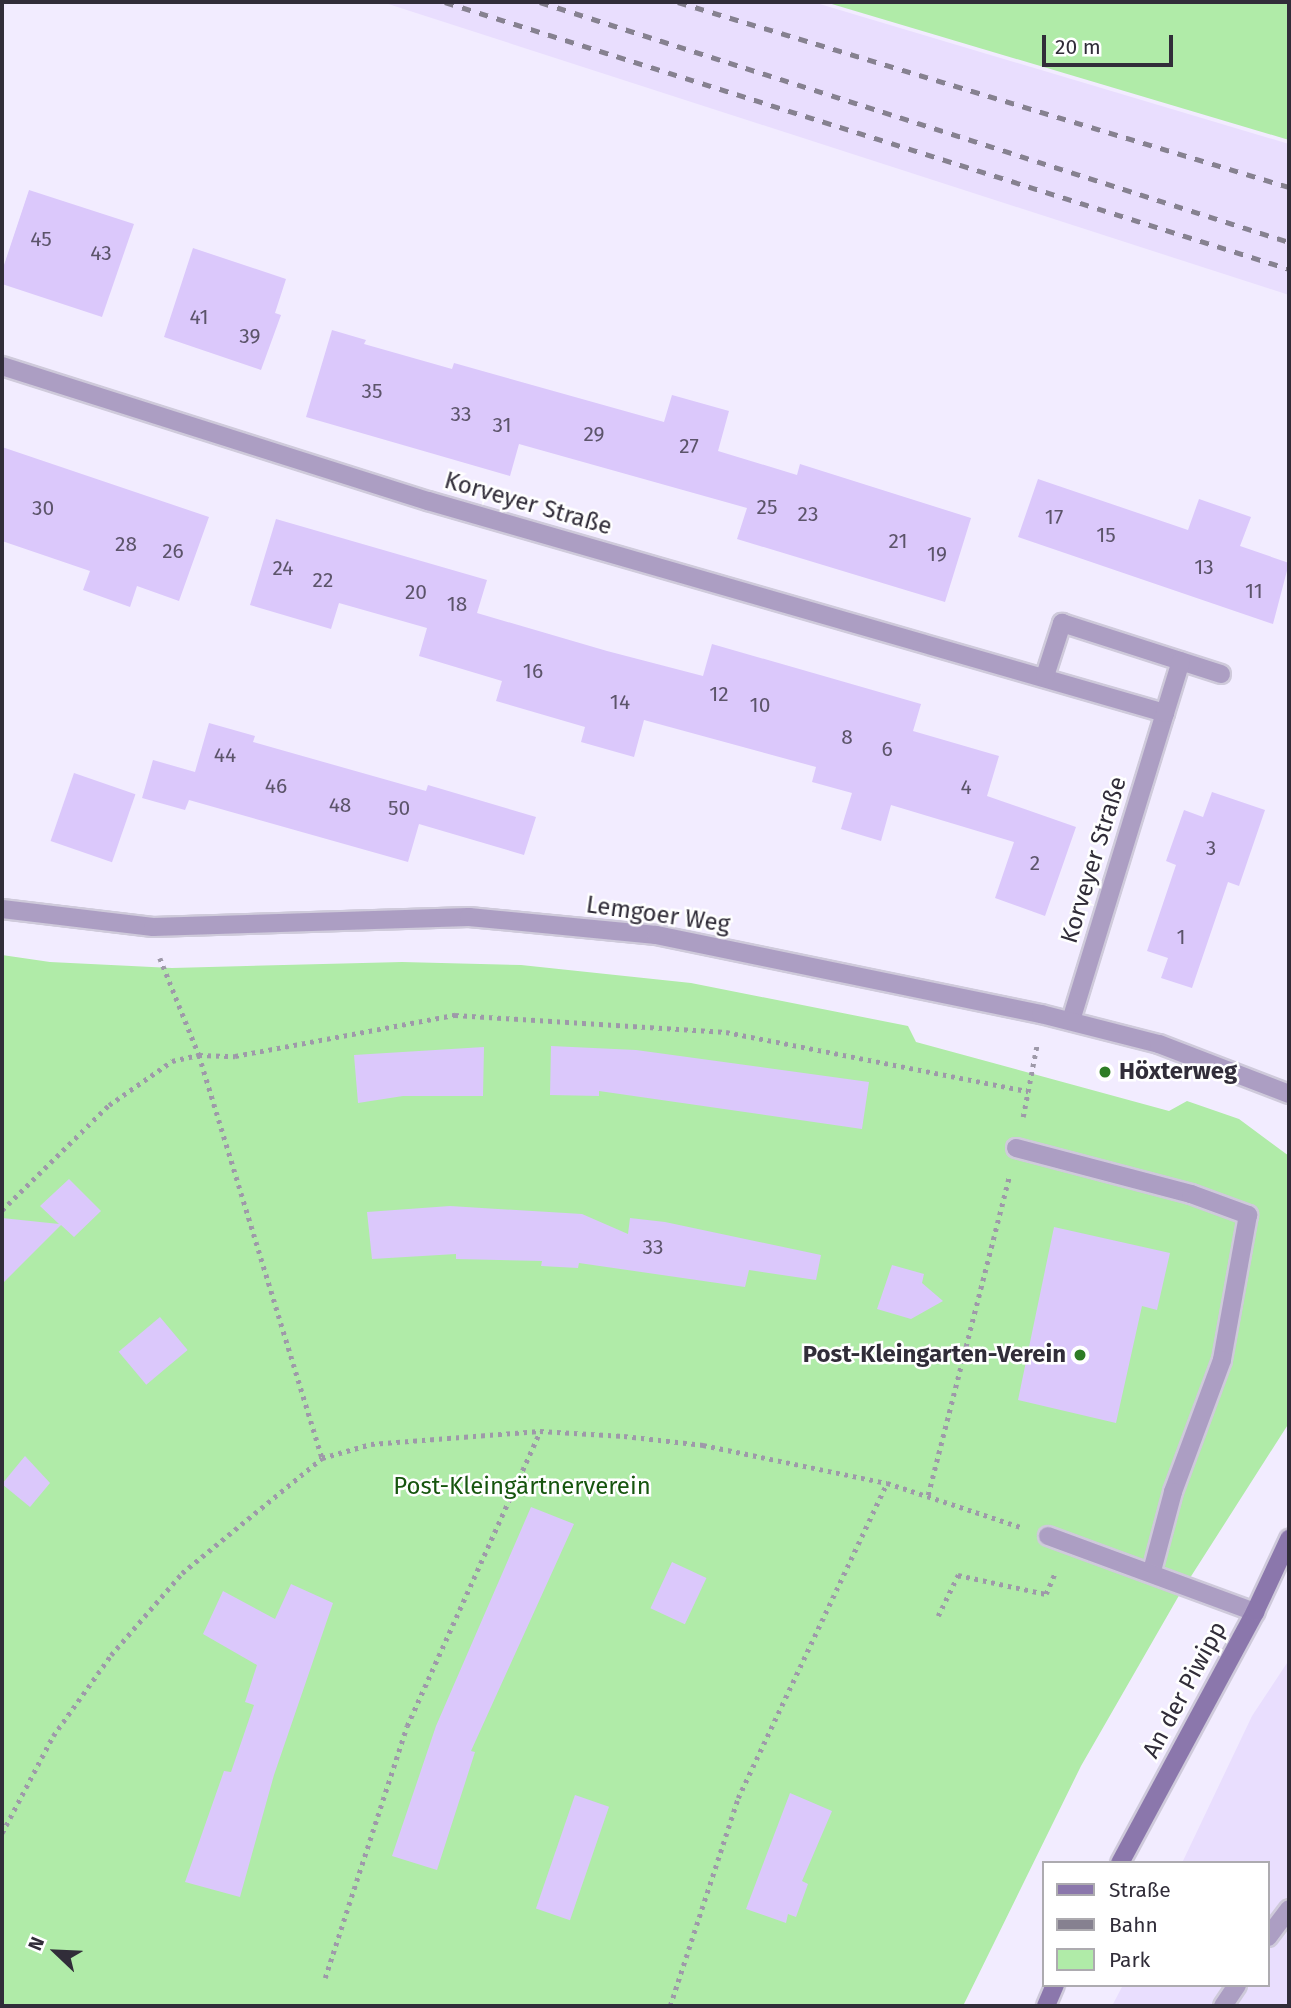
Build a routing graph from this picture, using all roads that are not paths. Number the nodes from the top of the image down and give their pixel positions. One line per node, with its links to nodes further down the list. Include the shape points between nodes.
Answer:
1 (2, 366): 4 (street, Korveyer Straße, via 428,502)
2 (1181, 661): 3 (street); 4 (street, via 1062,623); 5 (street, Korveyer Straße)
3 (1220, 674)
4 (1045, 676): 5 (street, Korveyer Straße)
5 (1165, 713): 7 (street, Korveyer Straße)
6 (2, 909): 7 (street, Lemgoer Weg, via 153,927 469,917 656,935)
7 (1070, 1021): 8 (street, Lemgoer Weg, via 1212,1062)
8 (1289, 1094)
9 (1016, 1148): 12 (street, via 1191,1194 1248,1215 1222,1360 1172,1492)
10 (1048, 1536): 12 (street)
11 (1287, 1549): 13 (street, An der Piwipp)
12 (1152, 1571): 13 (street)
13 (1255, 1612): 14 (street, An der Piwipp)
14 (1121, 1861)
15 (1289, 1909): 16 (street)
16 (1270, 1934)
17 (1054, 1987): 19 (street)
18 (1236, 1987): 20 (street)
19 (1046, 2006)
20 (1223, 2006)

